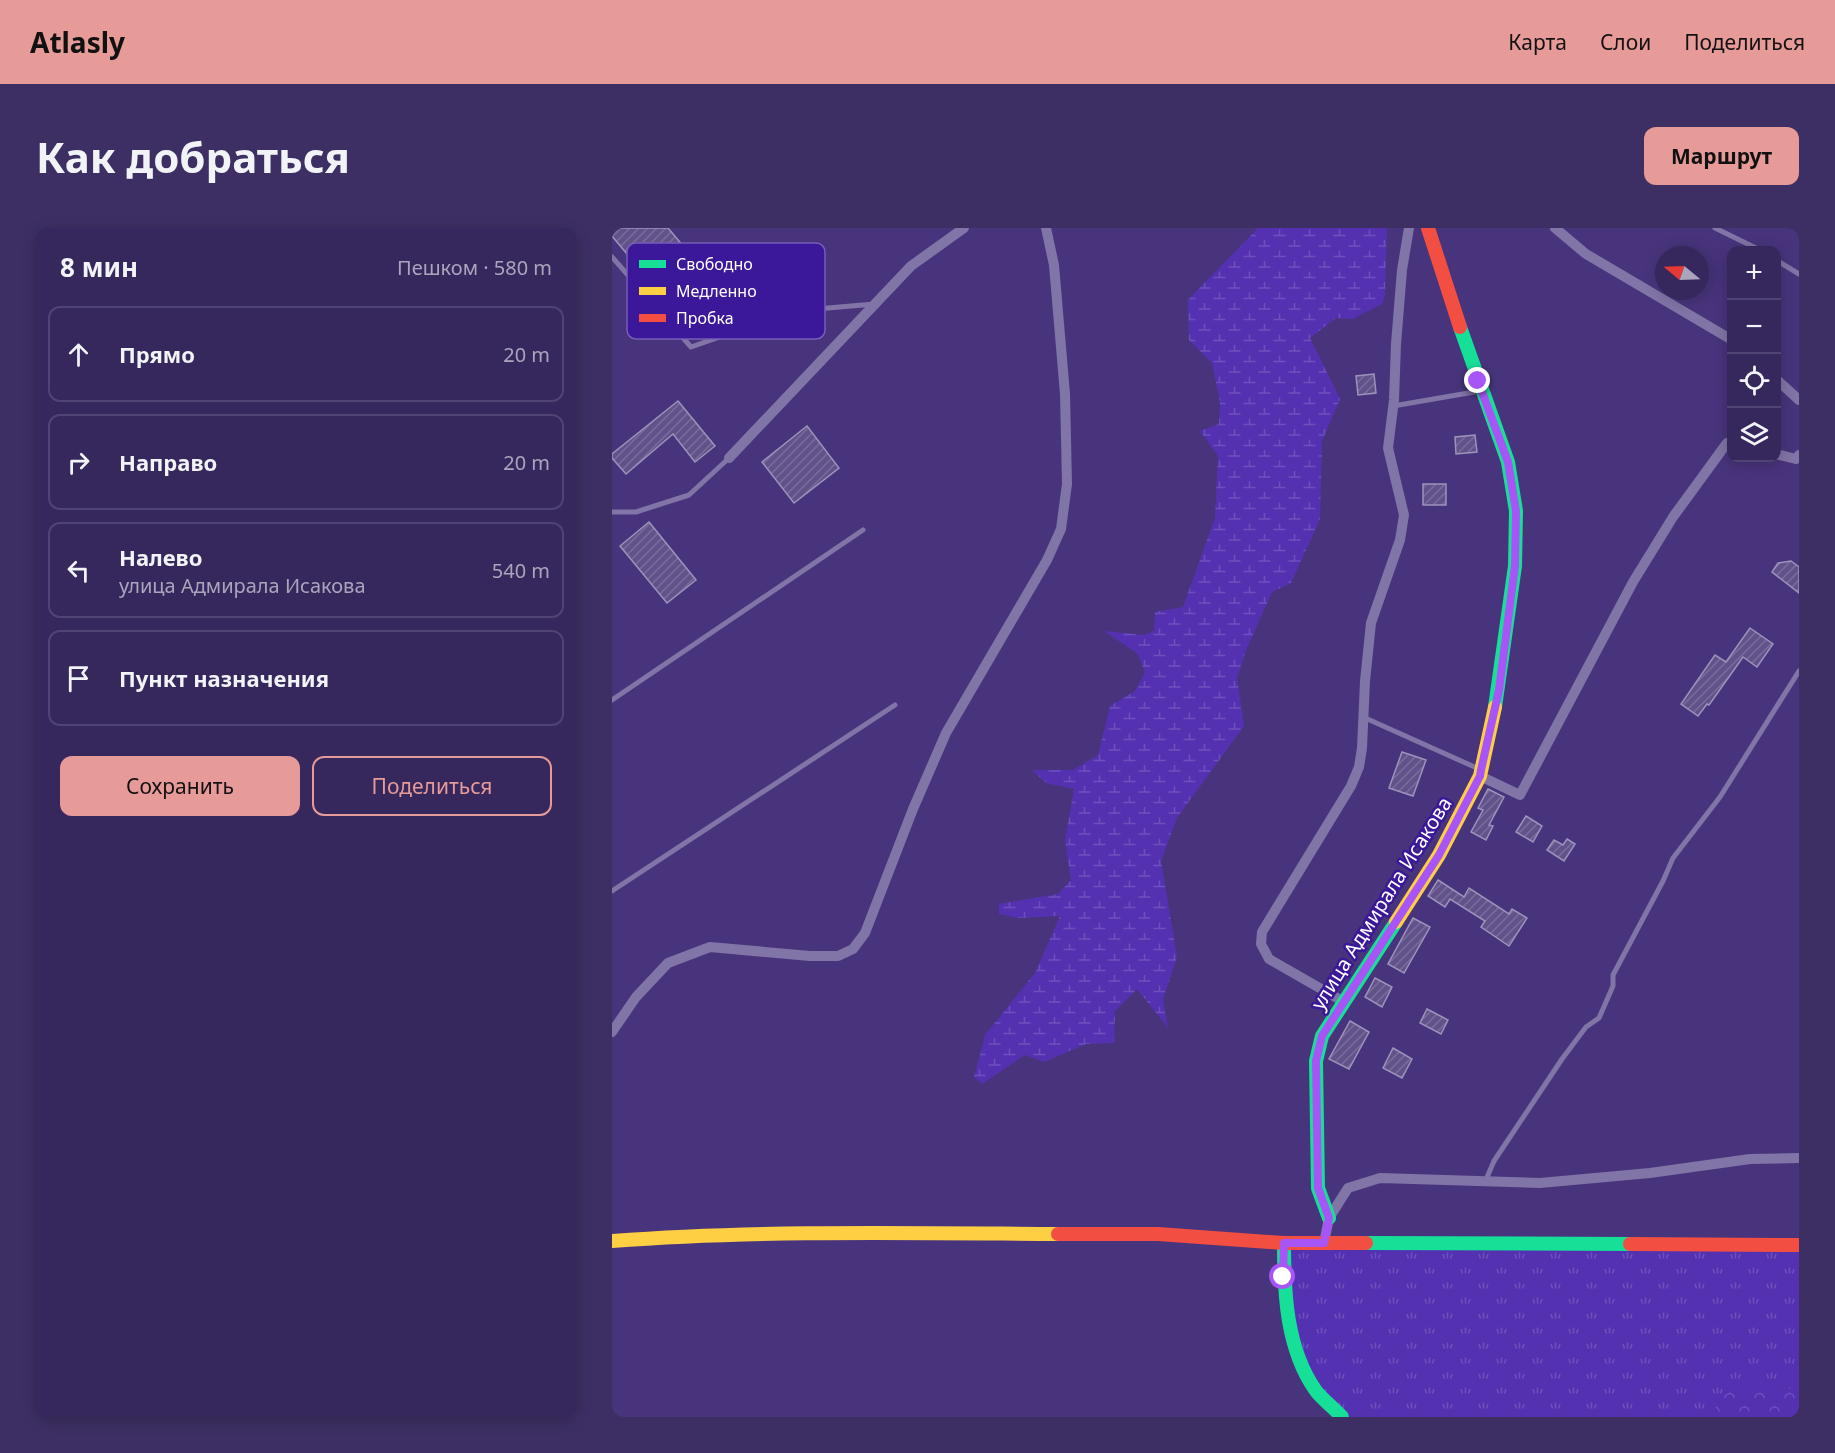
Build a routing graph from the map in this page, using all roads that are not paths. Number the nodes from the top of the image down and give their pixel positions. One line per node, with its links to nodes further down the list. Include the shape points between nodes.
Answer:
1 (964, 228): 12 (street, via 911,266)
2 (1046, 228): 34 (street, via 1054,265 1065,394 1067,484 1061,530 946,733 865,933 853,949 838,956 710,947 668,963 636,997)
3 (1409, 228): 20 (street, via 1400,291)
4 (1428, 228): 18 (main road, улица Адмирала Исакова)
5 (1555, 228): 14 (street, via 1586,254)
6 (1714, 228): 7 (lane)
7 (1752, 246)
8 (612, 257): 10 (lane)
9 (1781, 263): 11 (lane)
10 (627, 274)
11 (1799, 274)
12 (875, 303): 13 (lane); 24 (street)
13 (825, 308)
14 (1727, 338)
15 (684, 339): 16 (lane, via 691,347)
16 (714, 339)
17 (1781, 384): 19 (street)
18 (1482, 391): 20 (lane); 31 (main road, улица Адмирала Исакова, via 1508,462 1516,511 1515,566 1499,690)
19 (1799, 400)
20 (1393, 406): 30 (street, via 1388,447 1404,515 1400,540 1371,623)
21 (1727, 443): 31 (street, via 1673,517 1633,582 1521,795)
22 (1781, 455): 23 (street, via 1796,459)
23 (1799, 455)
24 (729, 459): 25 (lane, via 689,495 636,512)
25 (612, 512)
26 (863, 530): 28 (lane)
27 (1799, 671): 36 (lane, via 1720,796 1673,858 1613,975 1613,986 1599,1018 1586,1027 1562,1059 1494,1161)
28 (612, 699)
29 (895, 705): 32 (lane)
30 (1363, 717): 31 (lane); 33 (street, via 1359,767 1351,786 1262,932 1261,944 1269,958)
31 (1481, 773): 33 (main road, улица Адмирала Исакова, via 1439,855)
32 (612, 891)
33 (1344, 1002): 37 (main road, улица Адмирала Исакова, via 1322,1036 1316,1061 1318,1188)
34 (612, 1032)
35 (1799, 1158): 36 (street, via 1750,1159 1540,1183)
36 (1485, 1182): 37 (street, via 1380,1178 1348,1188)
37 (1329, 1218): 40 (street)
38 (612, 1241): 39 (main road, via 879,1233 1158,1234)
39 (1284, 1243): 40 (main road); 42 (main road, via 1287,1315 1297,1354 1314,1388)
40 (1324, 1243): 41 (main road)
41 (1799, 1245)
42 (1342, 1417)

